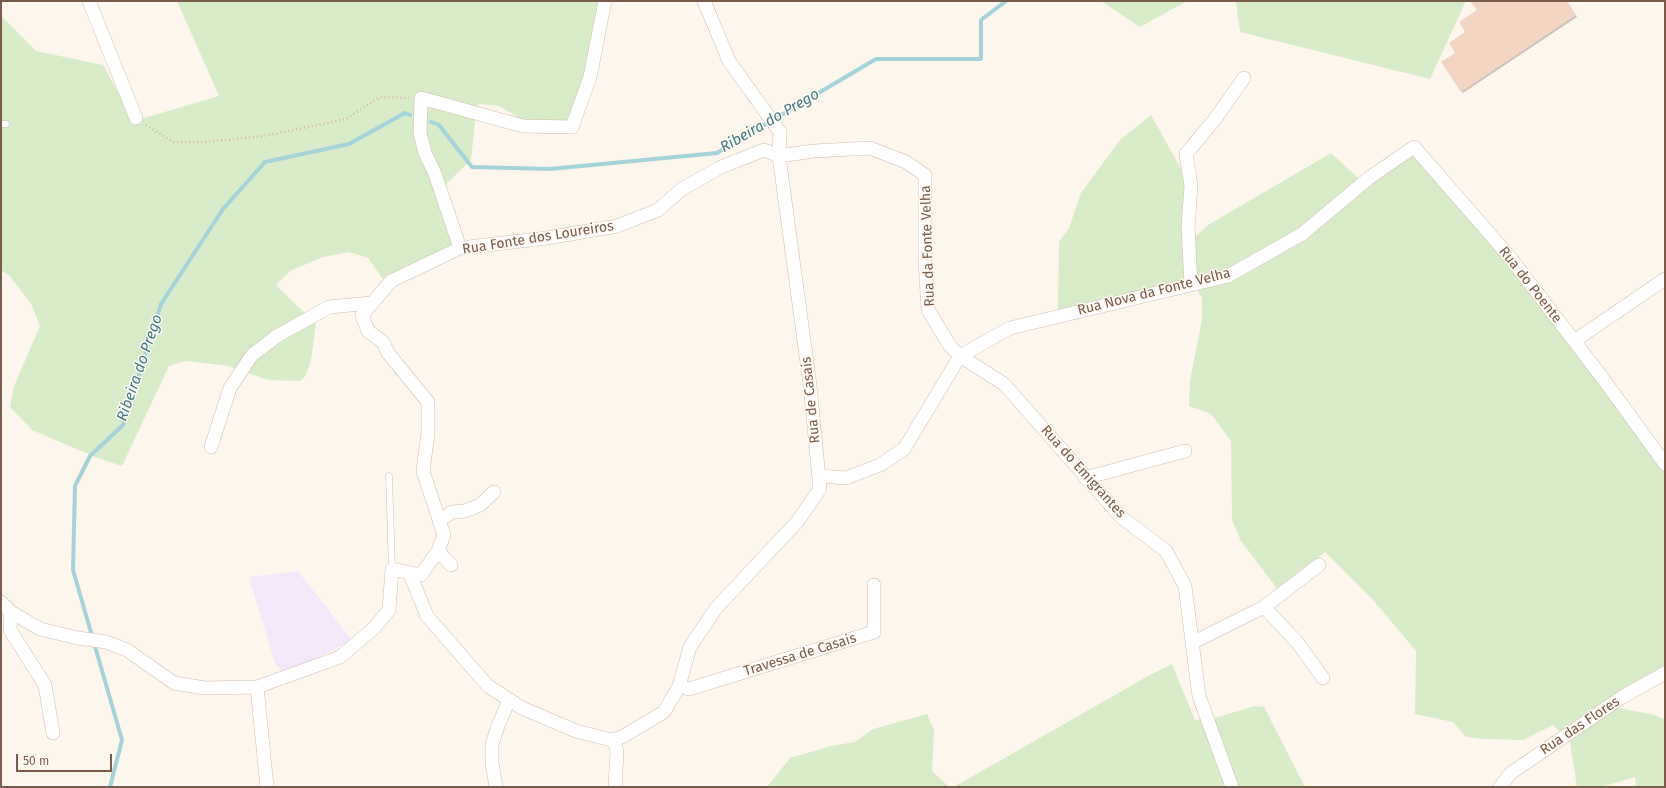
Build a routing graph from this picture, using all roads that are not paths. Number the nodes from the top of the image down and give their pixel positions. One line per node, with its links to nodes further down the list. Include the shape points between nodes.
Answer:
1 (88, 1): 5 (street)
2 (605, 1): 8 (street, via 590,77 572,127 523,126 422,98 420,134 423,147)
3 (704, 1): 7 (street, Rua de Casais, via 729,62 780,132)
4 (1244, 78): 10 (street, via 1186,154 1191,186 1188,226)
5 (136, 118)
6 (1414, 147): 10 (street, Rua Nova da Fonte Velha, via 1368,178 1302,234 1228,276); 12 (street, Rua do Poente, via 1509,256)
7 (779, 156): 8 (street, Rua Fonte dos Loureiros, via 764,150 721,167 682,189 658,210 617,226 547,238); 13 (street, Rua da Fonte Velha, via 870,148 906,162 925,175 928,310 950,346); 18 (street, Rua de Casais, via 809,377)
8 (460, 248): 11 (street, Rua Fonte dos Loureiros, via 391,281)
9 (1665, 280): 12 (street)
10 (1191, 285): 13 (street, Rua Nova da Fonte Velha, via 1010,328)
11 (372, 303): 14 (street, via 329,307 277,336 252,355 230,388); 21 (street, Rua Fonte dos Loureiros, via 362,315 368,331 383,342 388,353 428,402 428,433 423,470)
12 (1574, 341): 16 (street, Rua do Poente)
13 (960, 356): 18 (street, via 904,449 880,465 846,478); 19 (street, Rua do Emigrantes, via 1004,384)
14 (211, 447)
15 (1185, 450): 19 (street)
16 (1665, 464)
17 (389, 476): 25 (lane)
18 (819, 476): 34 (street, Rua de Casais, via 820,489 797,522 717,608 690,647)
19 (1085, 478): 31 (street, Rua do Emigrantes, via 1121,517 1166,551 1185,586)
20 (494, 492): 21 (street, via 480,505 465,511 452,512)
21 (439, 522): 22 (street, Rua Fonte dos Loureiros, via 444,535)
22 (438, 551): 23 (street); 26 (street, Rua Fonte dos Loureiros, via 421,575)
23 (451, 565)
24 (1319, 565): 29 (street)
25 (392, 569): 26 (street); 35 (street, via 389,610 374,628 340,657)
26 (410, 574): 36 (street, via 427,616 488,686)
27 (874, 585): 34 (street, Travessa de Casais, via 874,632 689,690)
28 (1, 602): 30 (street)
29 (1264, 607): 31 (street); 33 (street, via 1297,642)
30 (11, 612): 35 (street, via 40,628 106,642 127,650 174,683 205,688); 37 (street, via 10,630 45,685)
31 (1192, 643): 42 (street, Rua do Emigrantes, via 1199,696)
32 (1665, 673): 43 (street, Rua das Flores, via 1622,697 1511,773)
33 (1323, 678)
34 (679, 686): 38 (street, Rua de Casais, via 664,712 622,737)
35 (258, 687): 40 (street)
36 (509, 700): 38 (street, via 576,731); 41 (street, via 492,744)
37 (53, 733)
38 (614, 739): 39 (street, via 617,752)
39 (616, 781)
40 (267, 787)
41 (496, 787)
42 (1232, 787)
43 (1500, 787)

